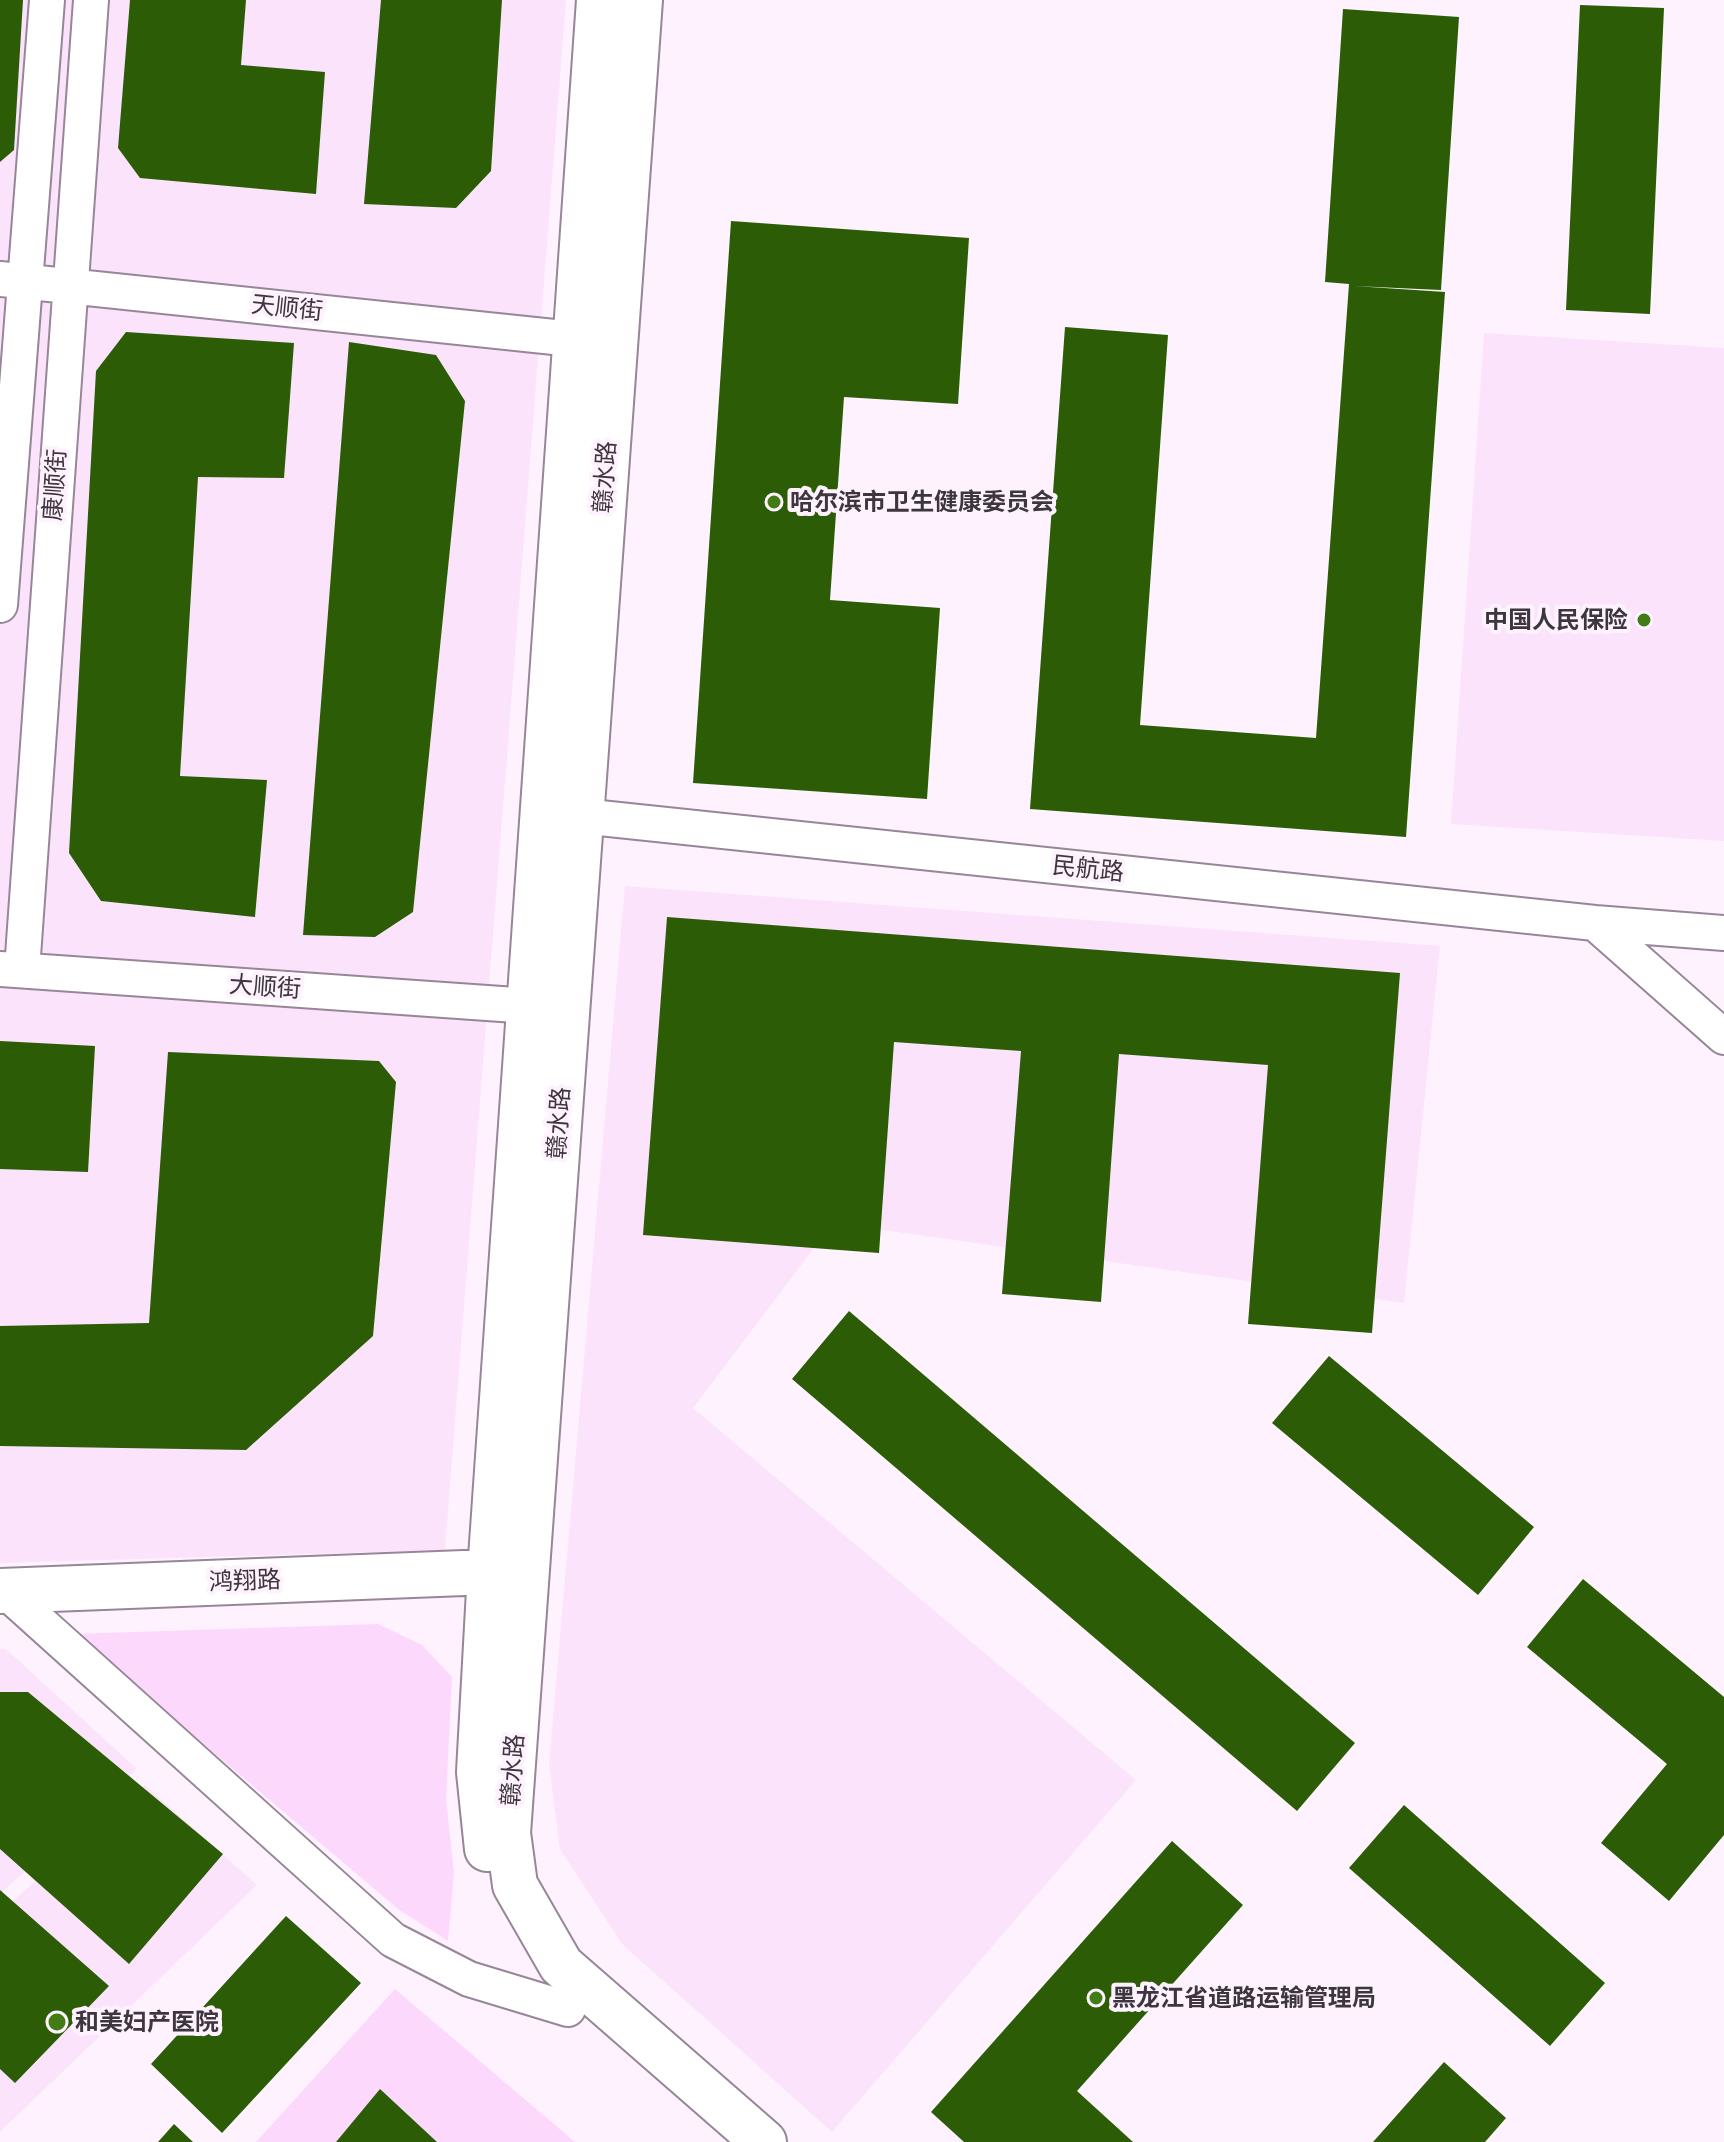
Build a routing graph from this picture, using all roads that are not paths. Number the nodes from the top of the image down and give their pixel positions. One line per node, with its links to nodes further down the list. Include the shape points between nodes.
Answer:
1 (47, 0): 5 (street, 康顺街)
2 (91, 0): 6 (street, 康顺街)
3 (599, 0): 7 (main road, 赣水路)
4 (640, 0): 9 (main road, 赣水路)
5 (12, 280): 6 (street, 天顺街); 8 (street, 康顺街)
6 (69, 284): 7 (street, 天顺街); 12 (street, 康顺街)
7 (573, 339): 13 (main road, 赣水路)
8 (0, 605)
9 (581, 816): 10 (street, 民航路); 19 (main road, 赣水路, via 508,1833 513,1872 538,1931 561,1965)
10 (1595, 923): 11 (street, 民航路); 14 (street)
11 (1724, 933)
12 (11, 969): 13 (street, 大顺街)
13 (530, 1006): 15 (main road, 赣水路)
14 (1724, 1037)
15 (490, 1572): 16 (main road, 鸿翔路); 17 (main road, 赣水路, via 479,1772 492,1896 520,1955)
16 (2, 1590): 17 (street, 赣水路, via 393,1940 469,1979)
17 (568, 2009): 18 (main road, 赣水路)
18 (722, 2142)
19 (764, 2142)

